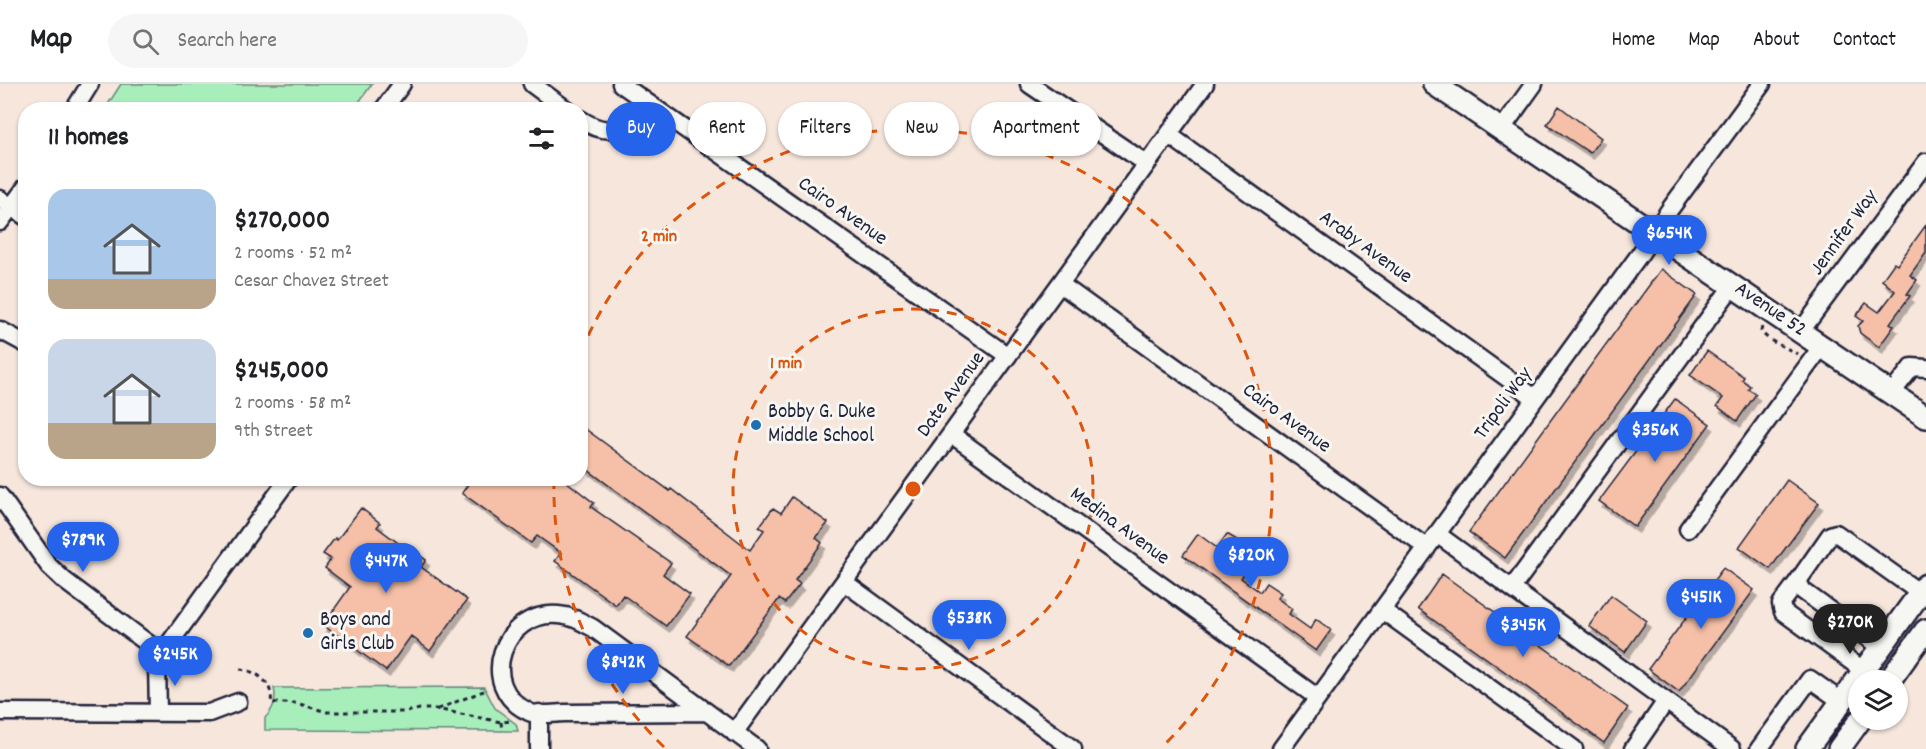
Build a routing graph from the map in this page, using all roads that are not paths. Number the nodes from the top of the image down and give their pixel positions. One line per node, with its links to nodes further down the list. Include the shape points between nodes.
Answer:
1 (90, 84): 11 (street)
2 (402, 84): 12 (street)
3 (532, 84): 13 (street)
4 (621, 84): 10 (street, Cairo Avenue)
5 (1029, 84): 18 (street)
6 (1205, 84): 16 (street, Date Avenue)
7 (1434, 84): 15 (main road, Avenue 52)
8 (1534, 84): 15 (street)
9 (1762, 84): 21 (street, Tripoli Way)
10 (644, 100): 14 (street, via 626,123 609,132); 28 (street, Cairo Avenue)
11 (79, 102)
12 (389, 102)
13 (556, 102)
14 (588, 125)
15 (1501, 130): 21 (main road, Avenue 52)
16 (1168, 135): 18 (street, Date Avenue); 31 (street, Araby Avenue)
17 (1926, 162): 25 (street, Jennifer Way)
18 (1147, 164): 22 (street, Date Avenue)
19 (6, 203): 20 (street)
20 (0, 222)
21 (1654, 232): 23 (main road, Avenue 52); 31 (street, Tripoli Way)
22 (1060, 284): 28 (street, Date Avenue); 38 (street, Cairo Avenue)
23 (1733, 285): 25 (main road, Avenue 52); 41 (street)
24 (0, 330): 26 (street)
25 (1801, 331): 27 (main road, Avenue 52)
26 (18, 340)
27 (1822, 346): 30 (main road, Avenue 52); 36 (street)
28 (1008, 356): 33 (street, Date Avenue)
29 (1926, 368): 30 (street, via 1912,367)
30 (1891, 394): 32 (main road, Avenue 52)
31 (1535, 398): 37 (street, Tripoli Way)
32 (1926, 417)
33 (951, 434): 40 (street, Date Avenue); 50 (street, Medina Avenue)
34 (283, 486): 46 (street)
35 (0, 496): 46 (street, via 49,566)
36 (1688, 529)
37 (1437, 534): 38 (street, Tripoli Way); 41 (street)
38 (1427, 548): 43 (street, Tripoli Way)
39 (1798, 581): 42 (street, via 1830,535 1836,533); 45 (street, via 1803,591); 47 (street, via 1781,604 1783,612)
40 (844, 582): 59 (street, Date Avenue); 62 (street)
41 (1512, 588): 51 (street)
42 (1923, 589): 45 (main road)
43 (1382, 610): 50 (street, Tripoli Way); 64 (street)
44 (1926, 630): 48 (main road)
45 (1881, 647): 47 (main road)
46 (162, 654): 55 (street, via 157,663)
47 (1863, 670)
48 (1897, 670)
49 (1848, 691): 52 (main road)
50 (1318, 699): 63 (street, Tripoli Way)
51 (1666, 701): 65 (street); 66 (street)
52 (1841, 701): 67 (street, via 1810,679); 68 (main road)
53 (238, 702): 55 (street, via 209,713)
54 (0, 712): 55 (street)
55 (158, 712)
56 (707, 712): 57 (street); 57 (street, via 593,628 578,619 559,615 534,618 523,624 508,640 500,658 507,696 531,714); 59 (street)
57 (539, 713): 60 (street)
58 (1853, 730): 69 (main road)
59 (734, 733): 61 (street)
60 (539, 749)
61 (756, 749)
62 (1073, 749)
63 (1281, 749)
64 (1574, 749)
65 (1634, 749)
66 (1732, 749)
67 (1759, 749)
68 (1807, 749)
69 (1839, 749)

